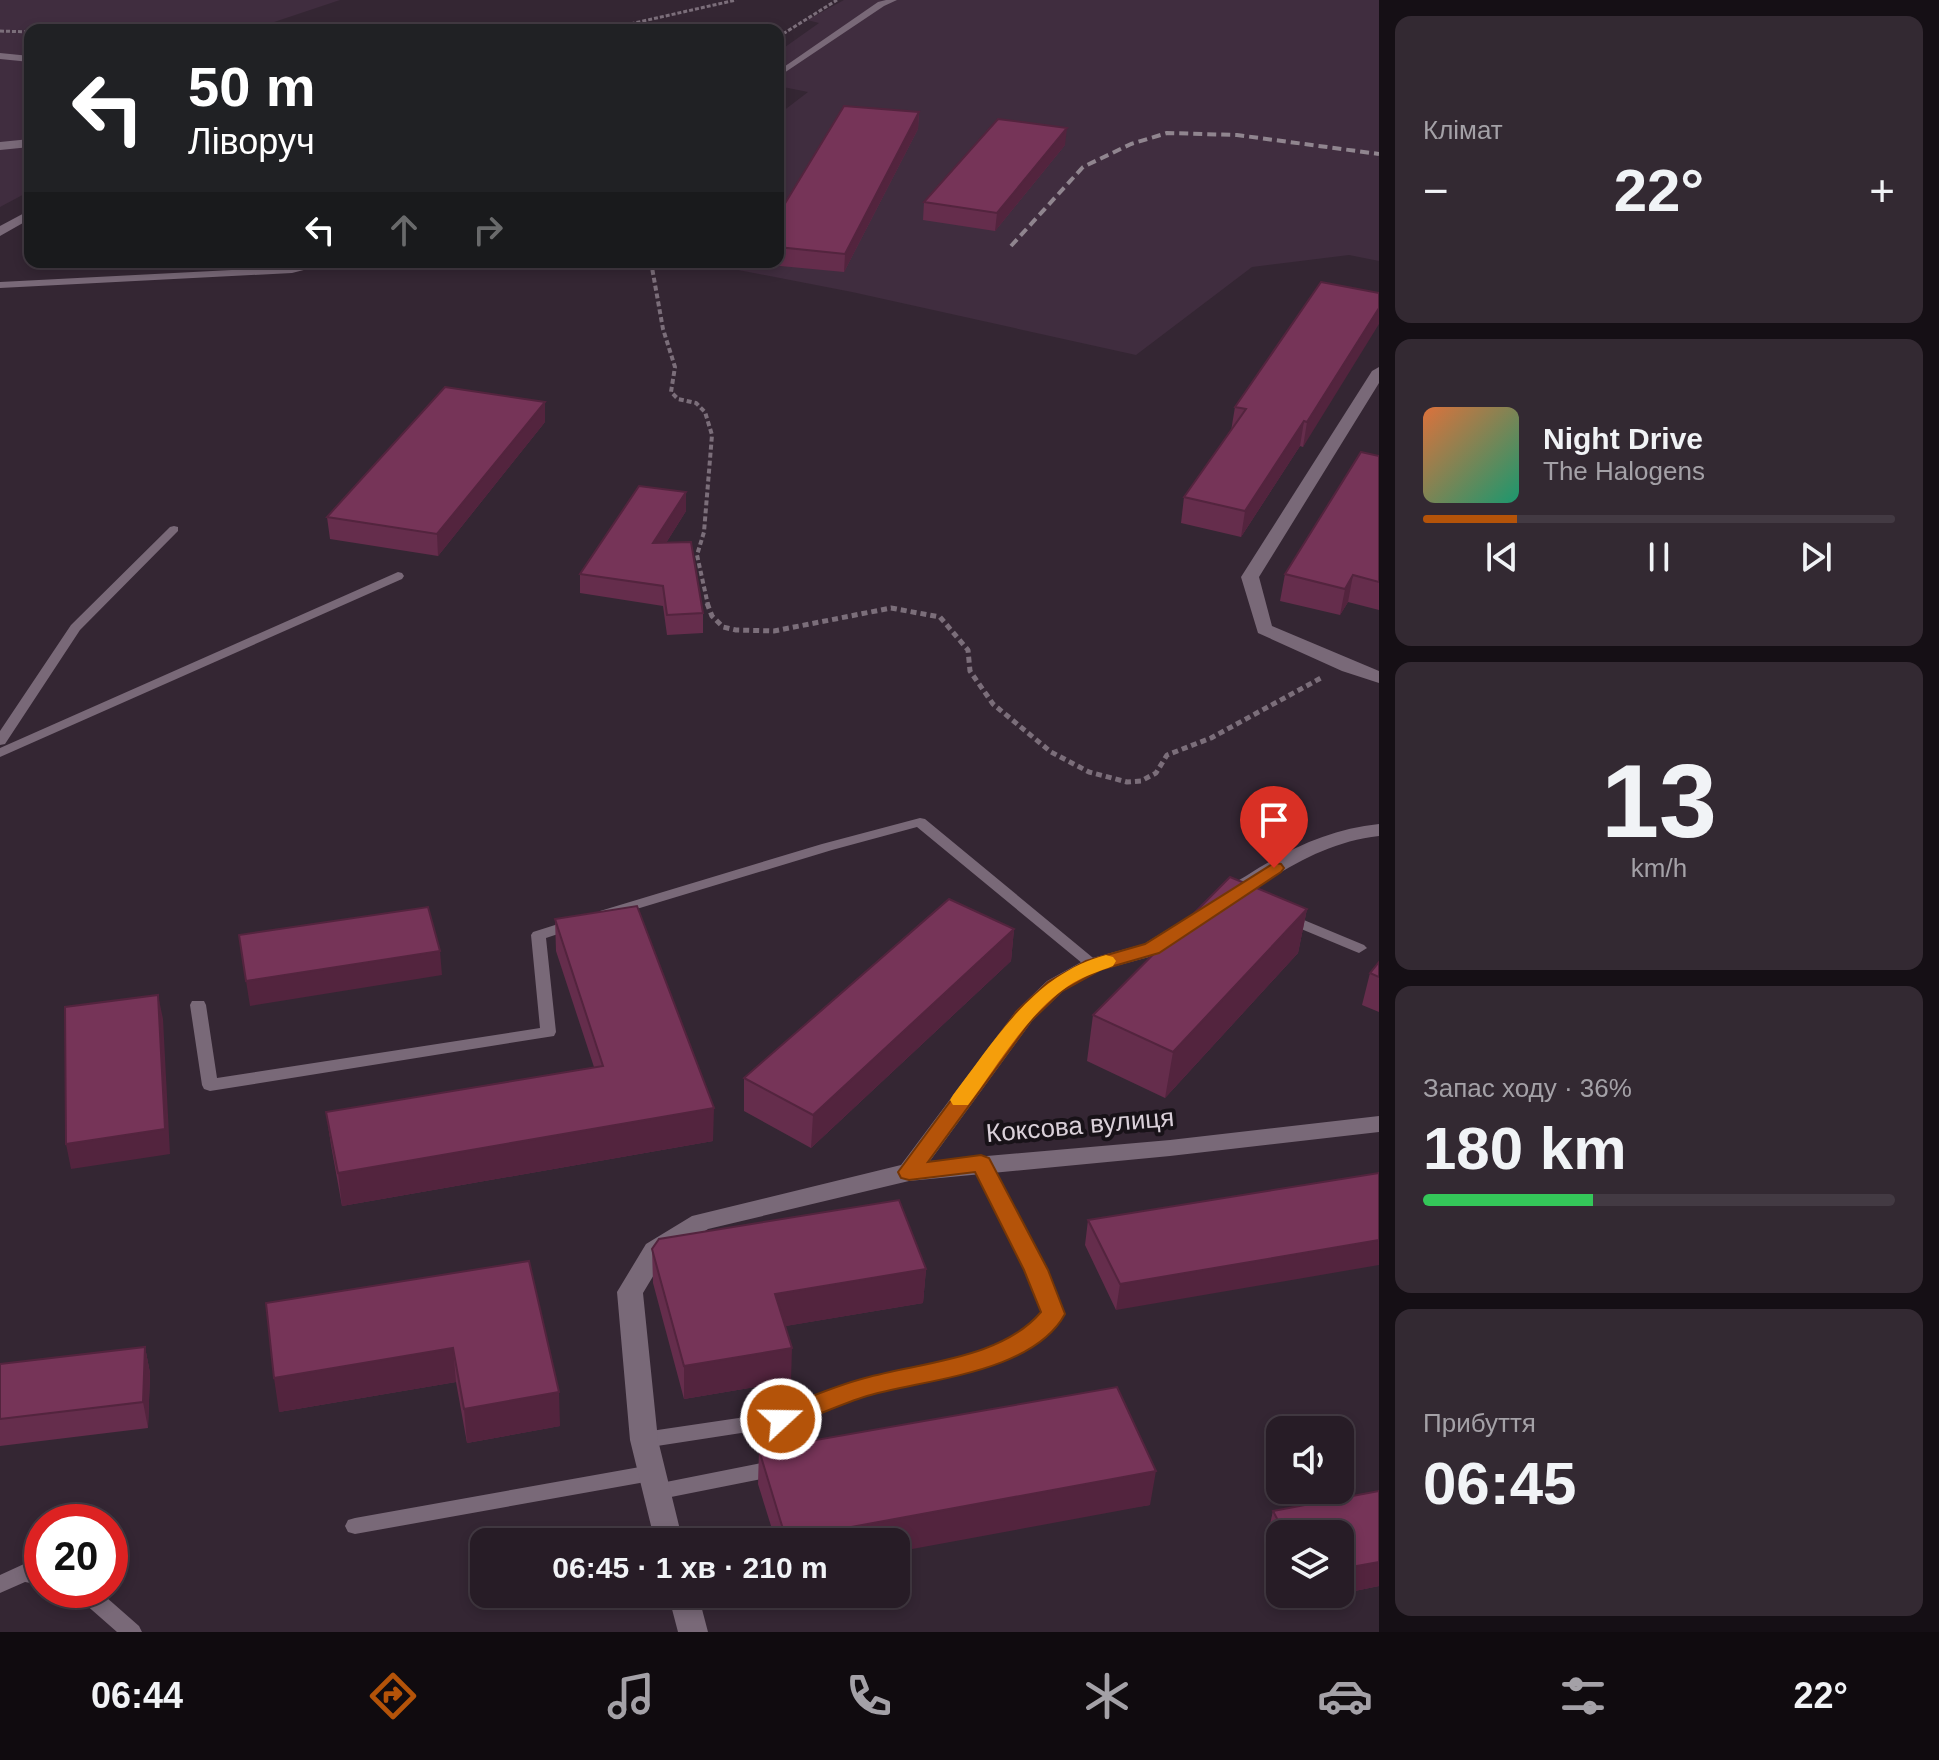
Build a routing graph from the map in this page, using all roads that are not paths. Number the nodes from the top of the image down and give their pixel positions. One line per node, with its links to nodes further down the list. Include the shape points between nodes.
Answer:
1 (893, 0): 4 (lane)
2 (0, 56): 3 (street)
3 (24, 58)
4 (784, 71)
5 (24, 144): 6 (street)
6 (0, 146)
7 (24, 218): 8 (street)
8 (0, 232)
9 (302, 268): 10 (lane)
10 (0, 285)
11 (1379, 371): 14 (street, via 1250,577 1264,629)
12 (174, 529): 15 (lane, via 75,628)
13 (398, 576): 16 (lane)
14 (1379, 677)
15 (0, 741)
16 (0, 753)
17 (1379, 830): 20 (street, via 1324,844 1268,872 1238,898 1152,949)
18 (1273, 913): 19 (lane)
19 (1359, 948)
20 (1093, 965): 21 (lane, via 920,822 538,935 548,1032 210,1085); 24 (street, via 1055,986 1024,1016)
21 (198, 1005)
22 (1379, 1124): 23 (street, Коксова вулиця)
23 (981, 1163): 24 (street, Коксова вулиця); 25 (lane, via 1053,1314 1036,1334 980,1360 863,1388 781,1419)
24 (909, 1172): 25 (street, Коксова вулиця, via 701,1222 655,1251 630,1292)
25 (644, 1440): 27 (street)
26 (795, 1465): 27 (lane)
27 (654, 1482): 28 (lane); 29 (street)
28 (355, 1526)
29 (666, 1528)
30 (24, 1573): 31 (lane)
31 (0, 1584)
32 (101, 1608): 34 (lane)
33 (687, 1608): 35 (street)
34 (132, 1632)
35 (693, 1632)

